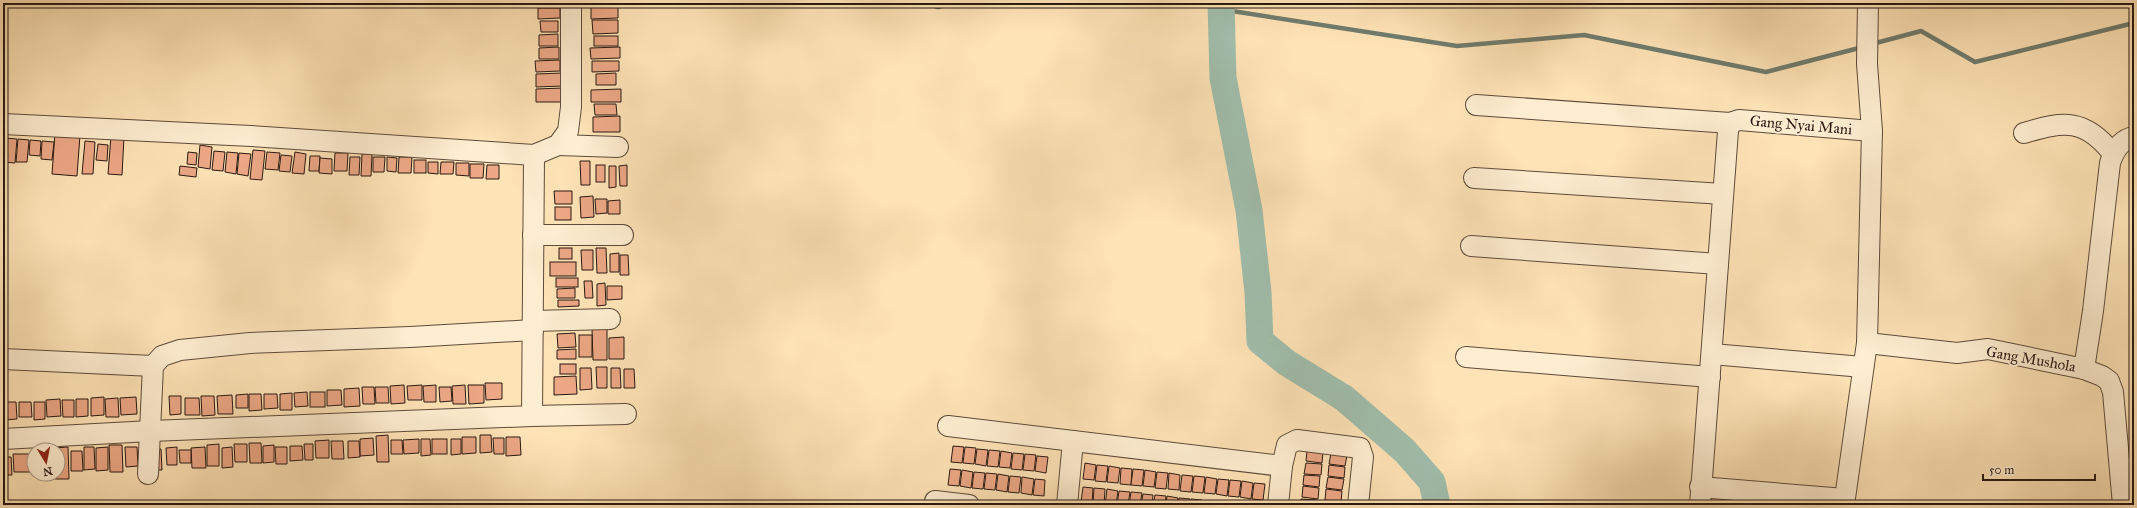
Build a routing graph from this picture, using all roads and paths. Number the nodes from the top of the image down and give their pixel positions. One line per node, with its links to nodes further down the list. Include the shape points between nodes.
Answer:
1 (571, 3): 9 (street, via 571,107 568,131)
2 (1868, 3): 6 (street, via 1867,64)
3 (1476, 105): 4 (street, Gang Nyai Mani)
4 (1730, 123): 6 (street, Gang Nyai Mani, via 1739,120); 14 (street)
5 (3, 124): 12 (street, via 251,136)
6 (1872, 131): 21 (street)
7 (2024, 133): 11 (street, via 2047,126 2079,125 2103,141)
8 (2134, 137): 11 (street, via 2123,141)
9 (558, 145): 10 (street); 12 (street)
10 (618, 146)
11 (2113, 154): 27 (street)
12 (534, 155): 15 (street)
13 (1474, 178): 14 (street)
14 (1723, 194): 18 (street)
15 (533, 235): 16 (street); 20 (street)
16 (623, 235)
17 (1471, 246): 18 (street)
18 (1718, 264): 22 (street)
19 (610, 319): 20 (street)
20 (533, 325): 25 (street, via 410,337 250,343 180,350 162,356); 30 (street)
21 (1867, 343): 26 (street); 27 (street, Gang Mushola, via 1957,353 1988,349)
22 (1712, 354): 26 (street); 28 (street)
23 (1466, 357): 28 (street)
24 (3, 359): 25 (street)
25 (153, 366): 32 (street)
26 (1863, 367): 39 (street)
27 (2084, 369): 44 (street, Gang Mushola, via 2109,381 2113,392)
28 (1710, 377): 37 (street)
29 (626, 414): 30 (street)
30 (532, 416): 32 (street)
31 (948, 426): 34 (street)
32 (151, 431): 33 (street); 36 (street)
33 (3, 440)
34 (1073, 441): 35 (street); 41 (street)
35 (1282, 466): 42 (street); 43 (street, via 1287,445 1297,440 1360,448 1363,457)
36 (148, 474)
37 (1700, 496): 39 (street)
38 (935, 501): 40 (street)
39 (1844, 502)
40 (969, 505)
41 (1067, 505)
42 (1278, 505)
43 (1358, 505)
44 (2123, 505)

